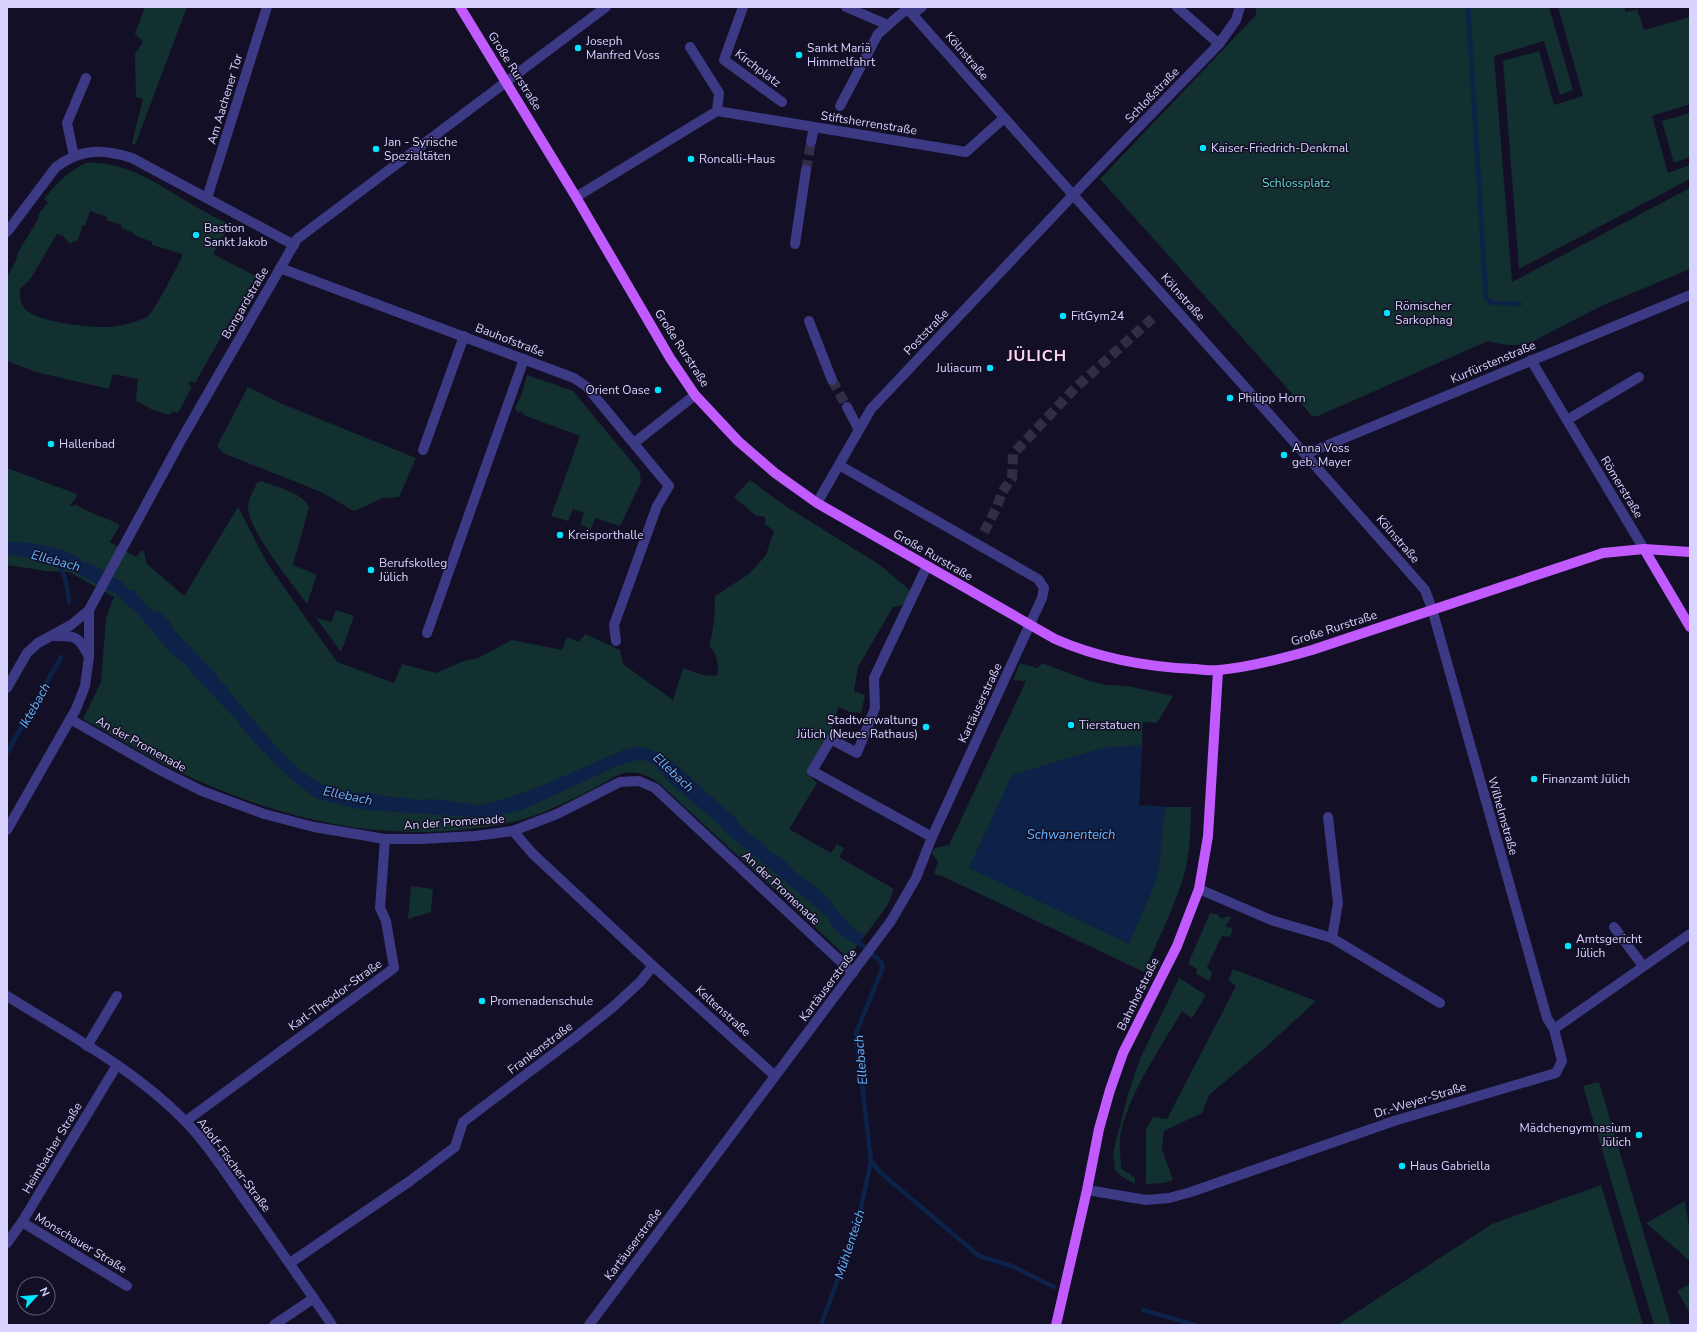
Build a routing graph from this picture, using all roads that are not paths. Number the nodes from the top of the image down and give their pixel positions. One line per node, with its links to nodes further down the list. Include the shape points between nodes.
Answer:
1 (267, 7): 25 (street, Am Aachener Tor)
2 (460, 7): 14 (main road, Große Rurstraße)
3 (606, 7): 14 (street, Bongardstraße)
4 (743, 7): 15 (street, Kirchplatz, via 724,60)
5 (846, 7): 10 (street)
6 (922, 7): 9 (street)
7 (1177, 7): 11 (street)
8 (1240, 7): 11 (street, Schloßstraße, via 1236,20)
9 (909, 10): 10 (street); 18 (street, Kölnstraße)
10 (888, 26): 16 (street, via 878,34)
11 (1219, 44): 23 (street, Schloßstraße)
12 (690, 47): 17 (street, via 719,93)
13 (86, 78): 21 (street, via 67,123)
14 (507, 82): 24 (main road, Große Rurstraße); 28 (street, Bongardstraße, via 297,239)
15 (782, 102)
16 (840, 106)
17 (717, 111): 19 (street, Stiftsherrenstraße); 24 (street)
18 (1004, 118): 19 (street, Stiftsherrenstraße, via 966,152); 23 (street, Kölnstraße)
19 (814, 127): 20 (street)
20 (811, 142)
21 (74, 156): 25 (street, via 95,150 132,158); 26 (street, via 56,167)
22 (806, 170): 27 (street)
23 (1074, 195): 40 (street, Poststraße, via 871,409); 43 (street, Kölnstraße)
24 (576, 197): 37 (main road, Große Rurstraße, via 670,358)
25 (207, 198): 28 (street)
26 (7, 232)
27 (795, 244)
28 (294, 245): 29 (street, Bongardstraße)
29 (280, 268): 32 (street, Bauhofstraße); 50 (street, Bongardstraße)
30 (1690, 295): 34 (street, Kurfürstenstraße)
31 (809, 321): 36 (street)
32 (464, 336): 33 (street, Bauhofstraße); 42 (street)
33 (524, 359): 41 (street, Bauhofstraße, via 574,378 587,387); 53 (street)
34 (1531, 360): 39 (street, Römerstraße); 43 (street, Kurfürstenstraße)
35 (1639, 377): 39 (street)
36 (832, 380)
37 (695, 394): 41 (street); 45 (main road, Große Rurstraße, via 738,441 774,473)
38 (847, 407): 40 (street)
39 (1567, 420): 46 (street, Römerstraße)
40 (859, 430): 44 (street, Poststraße)
41 (634, 443): 55 (street, Bauhofstraße, via 669,486 657,506 614,625)
42 (423, 450)
43 (1306, 454): 49 (street, Kölnstraße, via 1425,590)
44 (839, 465): 45 (street, Poststraße); 51 (street, via 1038,579 1044,588)
45 (817, 503): 48 (main road, Große Rurstraße)
46 (1644, 549): 47 (main road, Große Rurstraße); 49 (main road, Große Rurstraße, via 1603,553); 52 (main road, Römerstraße)
47 (1690, 552)
48 (927, 566): 51 (main road, Große Rurstraße); 63 (street, via 874,678 875,708 857,753 831,739 812,771)
49 (1432, 609): 57 (main road, Große Rurstraße, via 1276,660); 75 (street, Wilhelmstraße, via 1547,1018)
50 (89, 610): 54 (street, via 71,625); 56 (street)
51 (1030, 626): 57 (main road, Große Rurstraße, via 1069,645 1110,657 1180,669); 63 (street, Kartäuserstraße)
52 (1690, 627)
53 (427, 633)
54 (51, 636): 56 (street, via 72,636 82,642); 58 (street, via 27,653)
55 (616, 641)
56 (89, 657): 59 (street, via 85,686)
57 (1218, 670): 65 (main road, Bahnhofstraße, via 1208,836)
58 (8, 683)
59 (70, 718): 61 (street); 64 (street, An der Promenade, via 151,766 202,791 264,814 314,827)
60 (1328, 818): 68 (street, via 1338,904)
61 (7, 830)
62 (514, 831): 64 (street, An der Promenade, via 475,836); 69 (street, via 533,854); 71 (street, An der Promenade, via 557,814 620,782 639,781 655,788)
63 (932, 837): 71 (street, Kartäuserstraße, via 916,878 891,921)
64 (385, 839): 79 (street, Karl-Theodor-Straße, via 380,908 386,921 394,968)
65 (1199, 889): 68 (street, via 1271,920); 80 (main road, Bahnhofstraße, via 1177,946 1123,1053 1099,1129)
66 (1614, 927): 70 (street)
67 (1690, 934): 70 (street)
68 (1332, 938): 74 (street)
69 (653, 966): 78 (street, Keltenstraße); 83 (street, Frankenstraße, via 613,1007 463,1122 455,1147)
70 (1643, 966): 75 (street)
71 (853, 973): 78 (street, Kartäuserstraße)
72 (7, 996): 76 (street, Adolf-Fischer-Straße)
73 (117, 996): 76 (street)
74 (1440, 1003)
75 (1554, 1029): 80 (street, Dr.-Weyer-Straße, via 1562,1061 1556,1073 1394,1121 1169,1198 1146,1200)
76 (87, 1046): 77 (street, Adolf-Fischer-Straße)
77 (117, 1065): 79 (street, Adolf-Fischer-Straße, via 152,1090); 81 (street, Heimbacher Straße)
78 (775, 1076): 88 (street, Kartäuserstraße)
79 (186, 1121): 83 (street, Adolf-Fischer-Straße)
80 (1087, 1190): 89 (main road, Bahnhofstraße)
81 (22, 1222): 82 (street, Heimbacher Straße); 84 (street, Monschauer Straße)
82 (7, 1243)
83 (290, 1264): 85 (street, Adolf-Fischer-Straße)
84 (127, 1286)
85 (314, 1298): 86 (street); 87 (street, Adolf-Fischer-Straße)
86 (274, 1325)
87 (332, 1325)
88 (589, 1325)
89 (1056, 1325)

